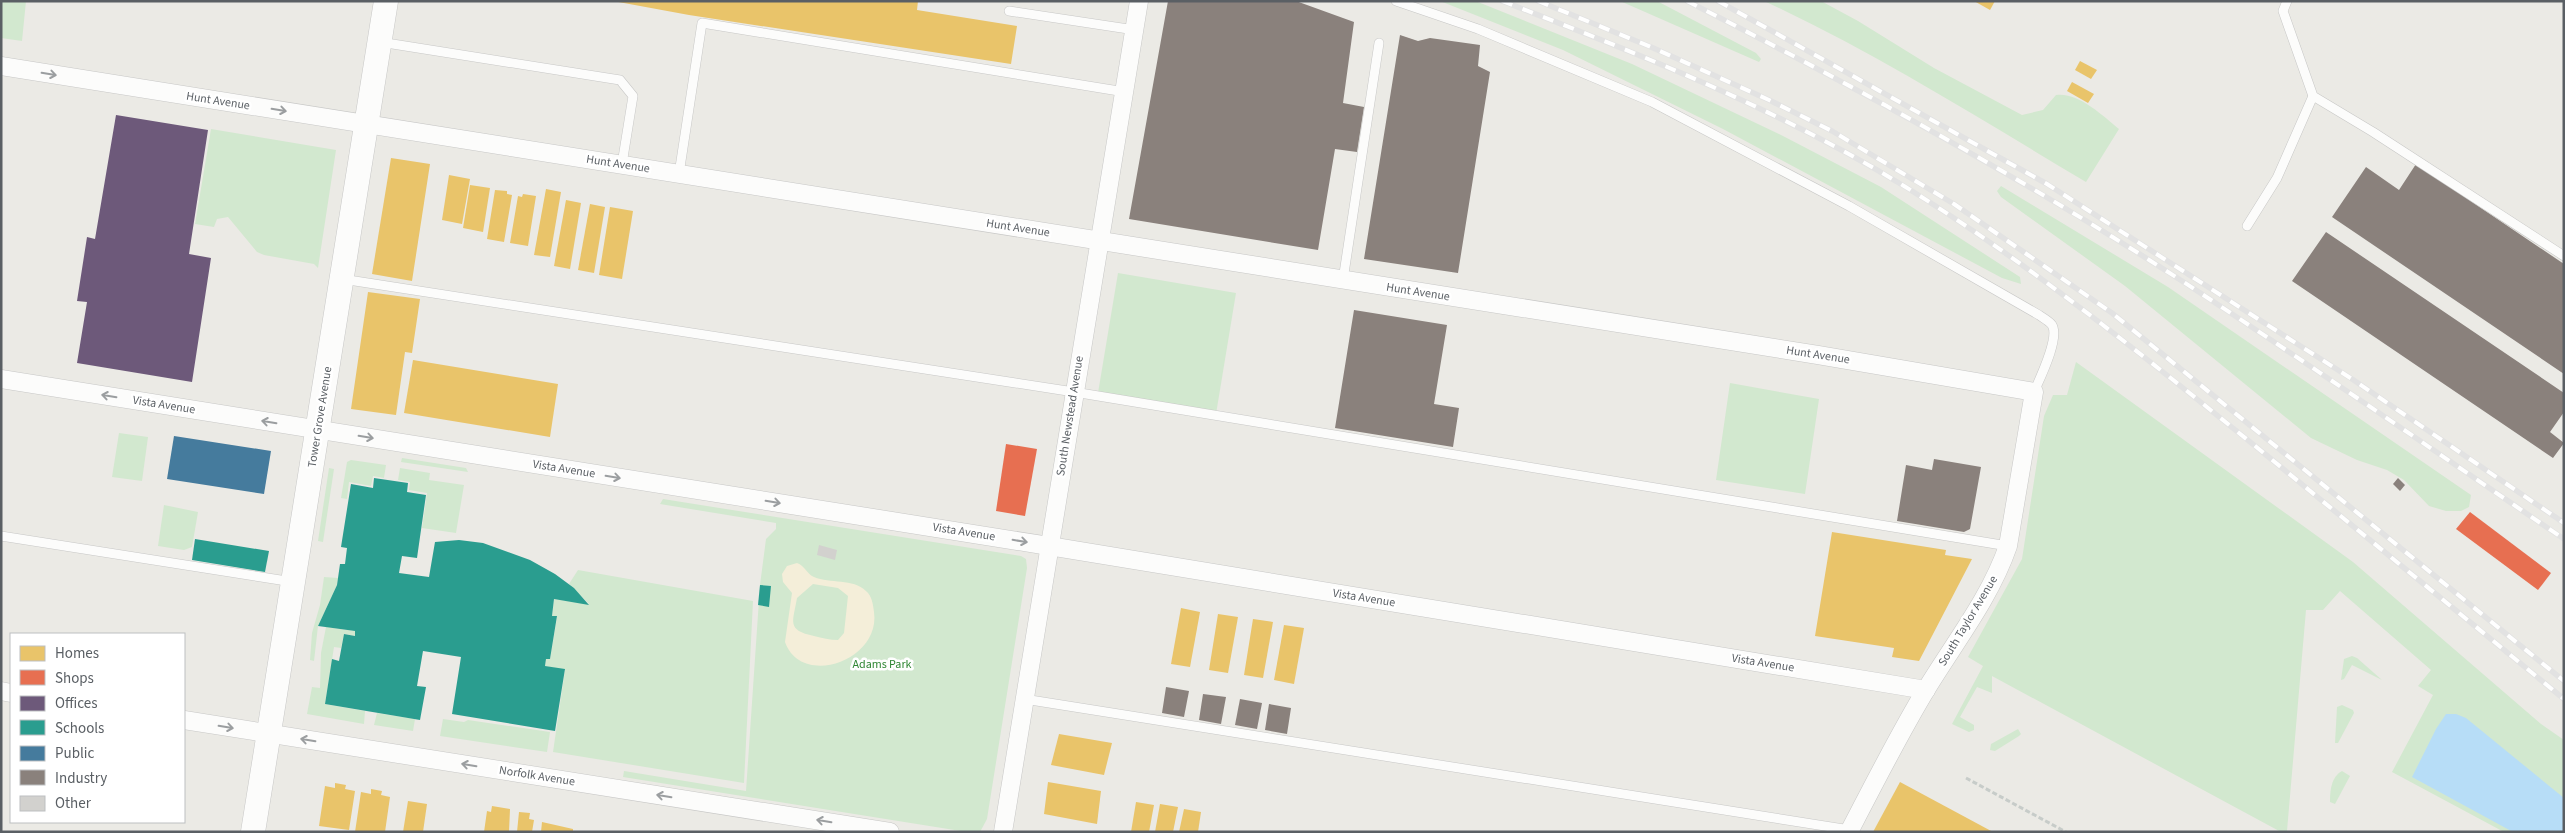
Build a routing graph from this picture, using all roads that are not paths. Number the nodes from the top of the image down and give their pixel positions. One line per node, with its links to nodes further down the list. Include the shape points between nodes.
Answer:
1 (386, 1): 7 (street, Tower Grove Avenue)
2 (1139, 1): 6 (street, South Newstead Avenue)
3 (1396, 1): 22 (lane, via 1478,29 1652,102 1848,206 2039,315 2051,324 2054,332)
4 (2287, 1): 11 (lane, via 2283,11)
5 (1009, 11): 6 (lane)
6 (1134, 30): 10 (street, South Newstead Avenue)
7 (380, 42): 12 (street, Tower Grove Avenue); 13 (lane, via 620,80 633,96)
8 (1380, 43): 19 (lane)
9 (1, 66): 12 (street, Hunt Avenue, one-way to 12)
10 (1124, 92): 14 (lane, via 702,23); 16 (street, South Newstead Avenue)
11 (2313, 96): 15 (lane, via 2277,178); 17 (lane)
12 (367, 124): 13 (street, Hunt Avenue); 18 (street, Tower Grove Avenue)
13 (622, 164): 14 (street, Hunt Avenue)
14 (679, 174): 16 (street, Hunt Avenue)
15 (2247, 226)
16 (1100, 241): 19 (street, Hunt Avenue); 21 (street, South Newstead Avenue)
17 (2564, 256)
18 (342, 279): 21 (lane); 23 (street, Tower Grove Avenue)
19 (1343, 280): 22 (street, Hunt Avenue)
20 (1, 379): 23 (street, Vista Avenue, one-way to 20)
21 (1074, 392): 25 (street, South Newstead Avenue); 26 (lane)
22 (2034, 392): 26 (street, South Taylor Avenue)
23 (318, 430): 25 (street, Vista Avenue, one-way to 25); 27 (street, Tower Grove Avenue)
24 (1, 536): 27 (lane)
25 (1049, 546): 28 (street, Vista Avenue); 29 (street, South Newstead Avenue)
26 (2008, 546): 28 (street, South Taylor Avenue, via 1991,586)
27 (293, 582): 31 (street, Tower Grove Avenue)
28 (1926, 690): 32 (street, South Taylor Avenue)
29 (1024, 699): 32 (lane); 35 (street, South Newstead Avenue)
30 (185, 720): 31 (street, Norfolk Avenue, one-way to 31)
31 (269, 734): 33 (street, Tower Grove Avenue); 34 (street, Norfolk Avenue, one-way to 31)
32 (1849, 831)
33 (253, 832)
34 (890, 832)
35 (1003, 832)

